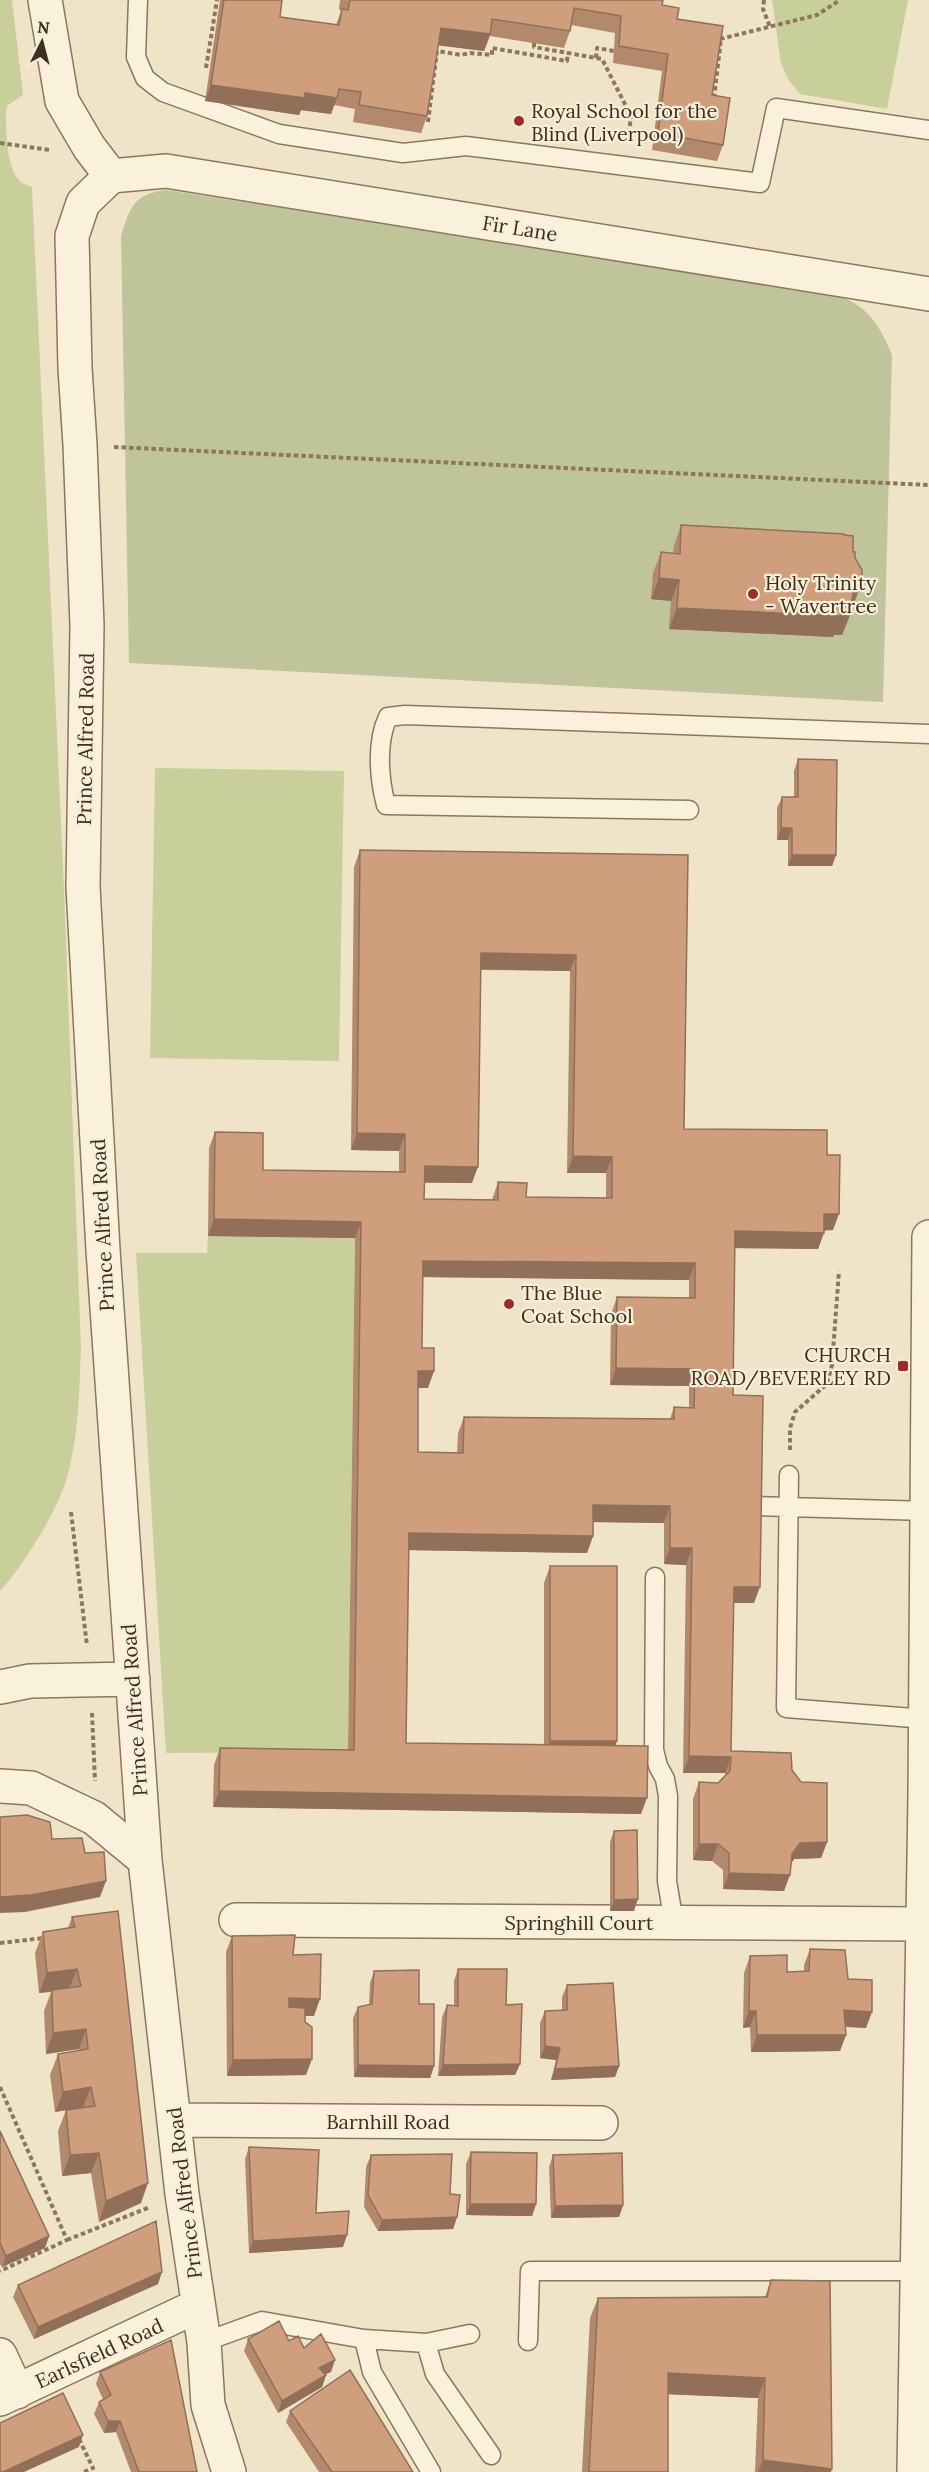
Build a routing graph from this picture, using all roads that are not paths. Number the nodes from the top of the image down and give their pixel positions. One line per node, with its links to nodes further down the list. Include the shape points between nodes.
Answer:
1 (45, 0): 4 (street, via 62,102)
2 (138, 0): 3 (lane, via 136,57 145,78 163,92 290,136 404,153 466,146 760,183 776,108)
3 (929, 130)
4 (111, 176): 5 (street, Fir Lane, via 166,171); 16 (street, Prince Alfred Road, via 83,203 72,236 87,625 83,887)
5 (929, 294)
6 (929, 734): 7 (lane, via 405,715 388,717 381,731 386,805)
7 (689, 810)
8 (929, 1237): 9 (street)
9 (929, 1309): 13 (street)
10 (789, 1475): 12 (lane)
11 (756, 1506): 12 (lane)
12 (787, 1507): 13 (lane); 18 (lane, via 786,1708)
13 (927, 1511): 14 (street)
14 (928, 1547): 18 (street)
15 (655, 1577): 23 (lane, via 654,1750 666,1779 668,1796 668,1881)
16 (132, 1679): 17 (street, via 30,1682); 21 (street, Prince Alfred Road)
17 (0, 1687)
18 (926, 1719): 20 (street)
19 (0, 1786): 21 (street, via 31,1788 94,1818)
20 (927, 1796): 24 (street)
21 (145, 1860): 26 (street, Prince Alfred Road)
22 (236, 1920): 23 (street, Springhill Court)
23 (674, 1923): 24 (street, Springhill Court)
24 (923, 1924): 25 (street)
25 (925, 2032): 28 (street)
26 (175, 2120): 27 (street, Barnhill Road); 29 (street, Prince Alfred Road)
27 (601, 2123)
28 (924, 2271): 32 (lane, via 530,2271); 40 (street)
29 (197, 2306): 33 (street, Prince Alfred Road); 36 (street, Earlsfield Road)
30 (470, 2334): 34 (lane)
31 (364, 2339): 33 (lane, via 262,2321); 34 (lane); 39 (lane, via 372,2372)
32 (528, 2341)
33 (204, 2343): 38 (street, Prince Alfred Road, via 208,2405)
34 (426, 2343): 37 (lane, via 435,2374)
35 (0, 2355): 36 (street)
36 (8, 2395)
37 (491, 2455)
38 (230, 2472)
39 (431, 2472)
40 (914, 2472)

